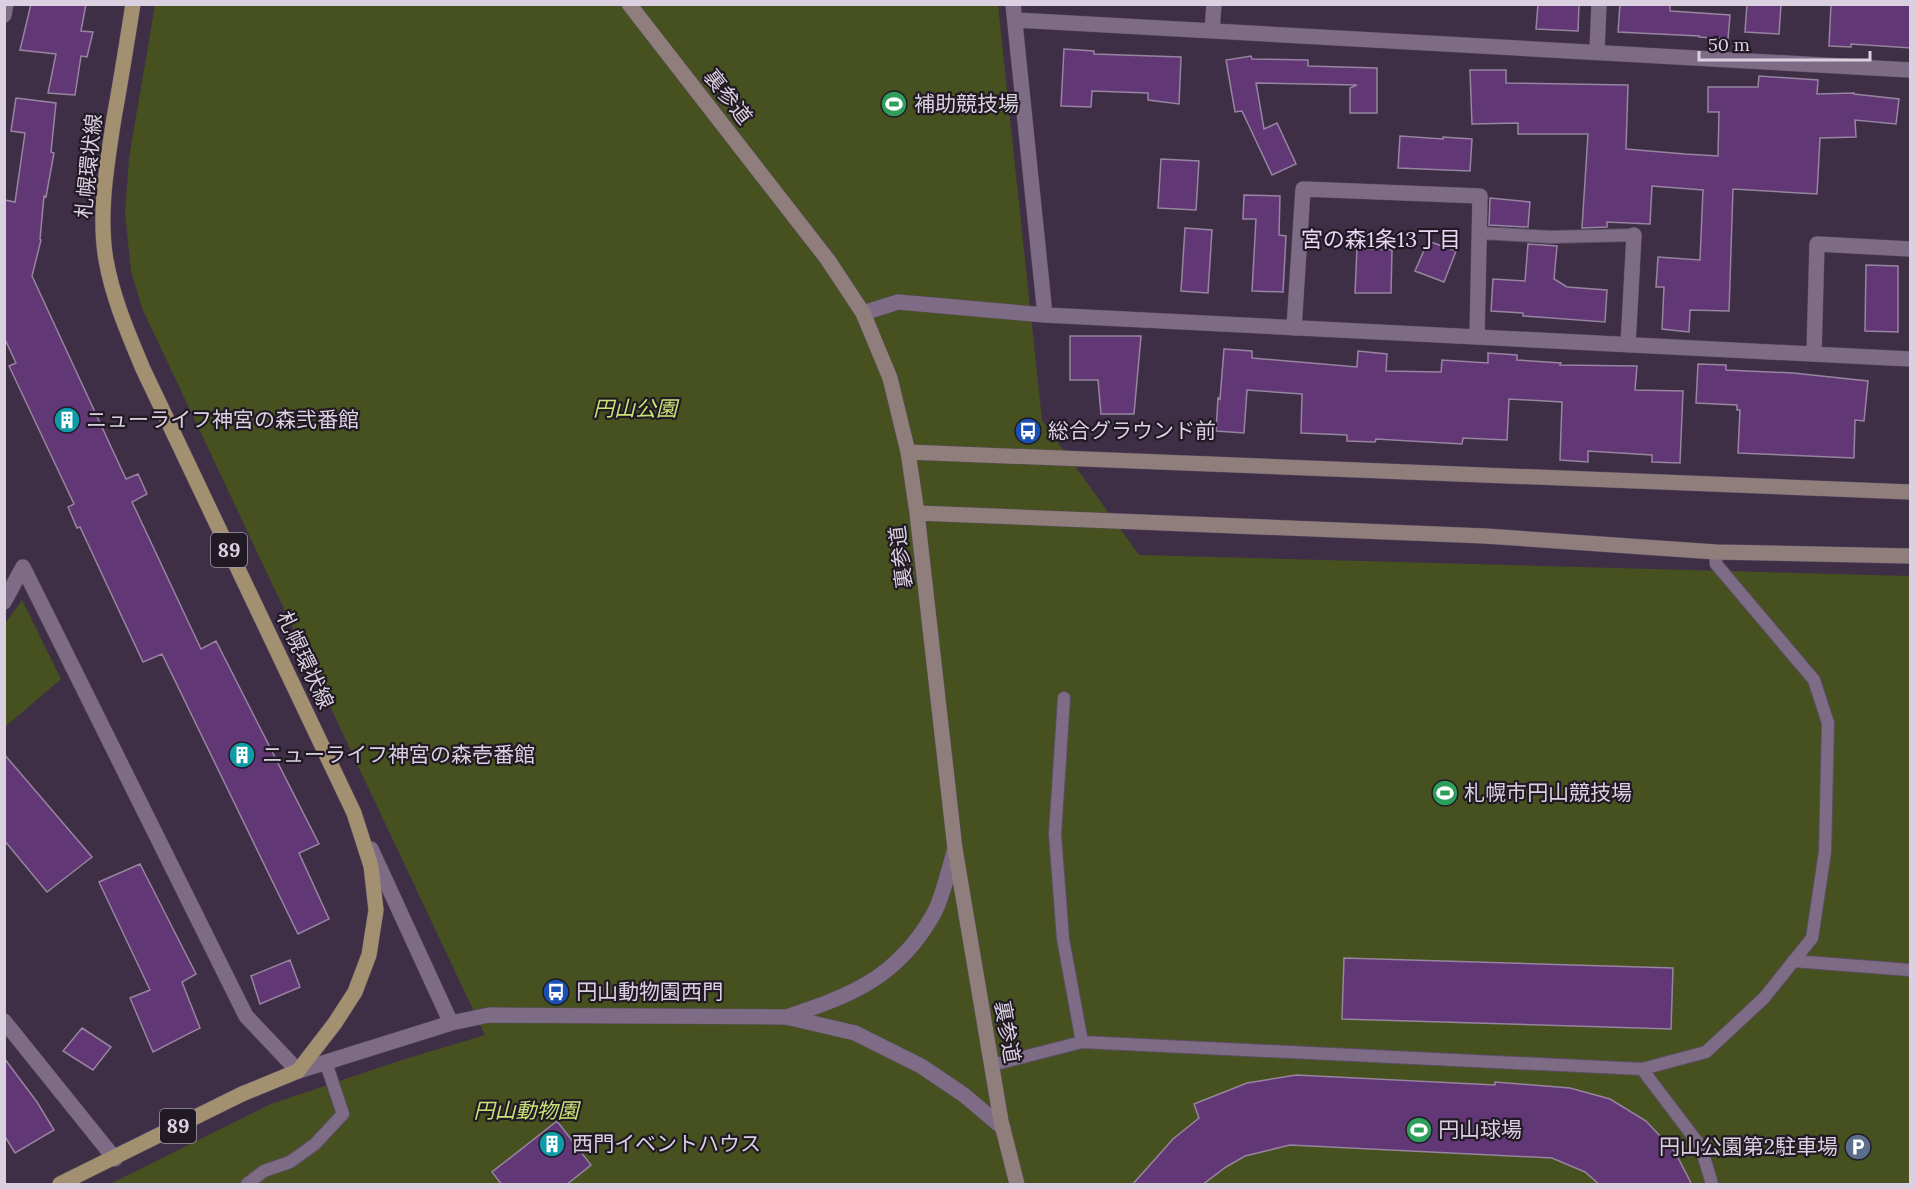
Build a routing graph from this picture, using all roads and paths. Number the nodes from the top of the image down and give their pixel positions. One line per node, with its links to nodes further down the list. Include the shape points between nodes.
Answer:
1 (6, 4): 7 (street)
2 (133, 4): 28 (main road, 札幌環状線 / 89, via 105,176 104,235 111,284 143,369)
3 (629, 4): 14 (street, 裏参道, via 828,260)
4 (1214, 4): 8 (street)
5 (1599, 4): 9 (street)
6 (1014, 12): 8 (street); 15 (street)
7 (4, 15)
8 (1212, 32): 9 (street)
9 (1597, 51): 10 (street)
10 (1911, 70)
11 (1480, 233): 12 (lane, via 1551,237); 16 (street, via 1480,196 1303,189); 17 (street)
12 (1634, 235): 18 (street)
13 (1911, 249): 19 (street, via 1817,244)
14 (863, 313): 15 (street, via 898,302); 21 (street, 裏参道, via 890,378)
15 (1045, 315): 16 (street)
16 (1294, 328): 17 (street)
17 (1477, 337): 18 (street)
18 (1628, 345): 19 (street)
19 (1814, 354): 20 (street)
20 (1911, 359)
21 (908, 452): 22 (street); 23 (street, 裏参道)
22 (1911, 492)
23 (917, 513): 24 (street, via 1473,536); 29 (street, 裏参道)
24 (1716, 552): 25 (street); 30 (lane, via 1716,564 1814,680 1828,723 1825,852 1812,938)
25 (1911, 556)
26 (4, 602): 39 (street, via 23,567 246,1016)
27 (1064, 698): 35 (lane, via 1055,834 1064,939)
28 (354, 813): 34 (street); 39 (main road, 札幌環状線 / 89, via 370,866 376,910 369,956 355,992)
29 (955, 849): 32 (street, via 934,913 908,951 873,982); 37 (street, 裏参道)
30 (1793, 961): 31 (lane); 38 (lane, via 1764,998 1706,1052)
31 (1911, 970)
32 (786, 1017): 34 (street, via 489,1015); 40 (street, via 855,1033 921,1065)
33 (4, 1021): 41 (street)
34 (451, 1023): 36 (street)
35 (1082, 1042): 37 (lane); 38 (lane)
36 (326, 1063): 39 (street); 43 (lane, via 343,1114 315,1144 290,1162 264,1171)
37 (992, 1065): 40 (street, 裏参道)
38 (1642, 1069): 45 (lane, via 1701,1147)
39 (298, 1071): 41 (main road, 89, via 242,1094)
40 (1003, 1128): 44 (street, 裏参道)
41 (115, 1159): 42 (main road, 89)
42 (60, 1185)
43 (247, 1185)
44 (1017, 1185)
45 (1712, 1185)

